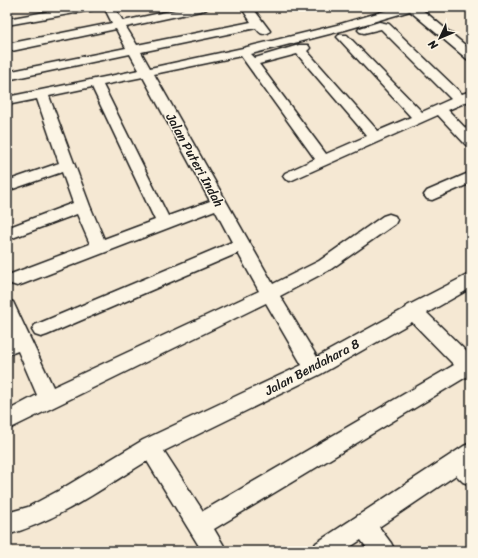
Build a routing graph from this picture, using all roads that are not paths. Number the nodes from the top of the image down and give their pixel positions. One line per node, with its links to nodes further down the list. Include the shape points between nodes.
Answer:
1 (92, 7): 6 (street)
2 (109, 7): 8 (street, Jalan Puteri Indah)
3 (205, 7): 8 (street)
4 (246, 7): 7 (street)
5 (411, 7): 10 (street, via 341,28); 15 (street)
6 (7, 22)
7 (258, 24): 10 (street); 12 (street)
8 (119, 25): 11 (street); 12 (street, Jalan Puteri Indah)
9 (344, 37): 13 (street); 21 (street, via 379,25 385,26); 24 (street)
10 (274, 44): 14 (street)
11 (7, 48)
12 (134, 50): 17 (street, Jalan Puteri Indah); 18 (street)
13 (299, 50): 16 (street); 25 (street)
14 (243, 52): 16 (street); 17 (street)
15 (471, 56)
16 (251, 63): 27 (street)
17 (146, 72): 19 (street); 33 (street, Jalan Puteri Indah)
18 (7, 76)
19 (96, 83): 20 (street); 36 (street)
20 (42, 94): 22 (street); 28 (street)
21 (467, 99): 23 (street)
22 (7, 101)
23 (440, 109): 24 (street); 26 (street)
24 (420, 118): 25 (street)
25 (376, 138): 27 (street)
26 (471, 142)
27 (324, 161): 29 (street)
28 (67, 165): 31 (street); 34 (street)
29 (290, 176)
30 (471, 177): 32 (street)
31 (7, 186)
32 (432, 195)
33 (219, 203): 36 (street); 38 (street, Jalan Puteri Indah)
34 (82, 206): 37 (street); 39 (street)
35 (388, 220): 42 (street, via 333,260)
36 (164, 223): 39 (street)
37 (7, 234)
38 (242, 246): 42 (street, Jalan Puteri Indah); 45 (street)
39 (99, 247): 40 (street)
40 (17, 279)
41 (471, 280): 44 (street, Jalan Bendahara 8)
42 (269, 294): 48 (street, Jalan Puteri Indah); 49 (street)
43 (7, 307): 46 (street)
44 (413, 311): 47 (street); 48 (street, Jalan Bendahara 8)
45 (41, 330)
46 (15, 344): 49 (street)
47 (470, 367): 55 (street)
48 (314, 368): 51 (street, Jalan Bendahara 8)
49 (49, 399): 50 (street)
50 (7, 422)
51 (150, 447): 53 (street, Jalan Bendahara 8, via 66,499 31,517); 55 (street)
52 (467, 463): 54 (street)
53 (7, 524)
54 (363, 524): 57 (street); 58 (street)
55 (199, 526): 56 (street)
56 (215, 551)
57 (324, 551)
58 (383, 551)

